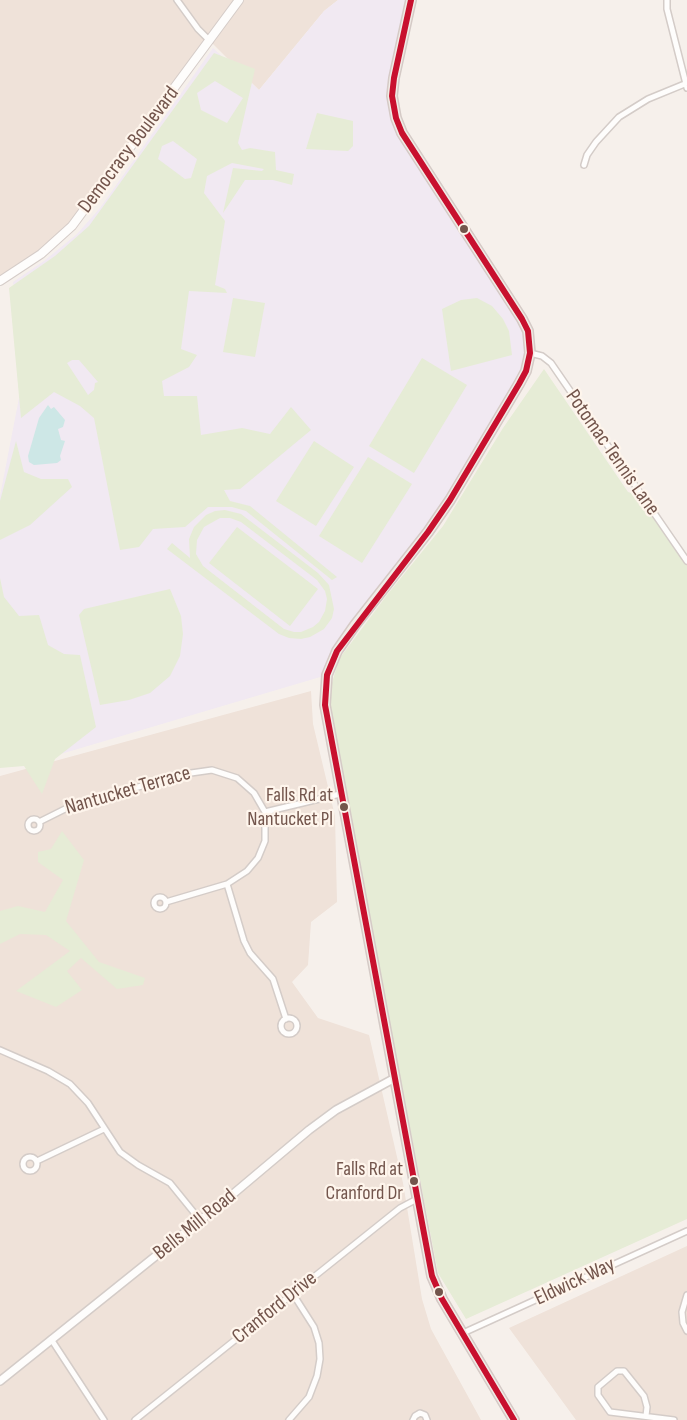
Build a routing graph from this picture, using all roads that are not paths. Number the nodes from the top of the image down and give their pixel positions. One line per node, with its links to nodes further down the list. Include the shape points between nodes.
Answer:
1 (177, 0): 5 (street)
2 (239, 0): 5 (main road, Democracy Boulevard)
3 (411, 0): 9 (main road, via 393,78 396,118 420,162 522,319 528,331)
4 (667, 0): 6 (street)
5 (210, 40): 8 (main road, Democracy Boulevard, via 72,226 36,258)
6 (686, 85): 7 (street, via 648,99 619,117 596,142)
7 (584, 165)
8 (0, 281)
9 (530, 352): 10 (street, Potomac Tennis Lane, via 550,363); 11 (main road, via 519,384 450,500 355,625 331,663 325,705)
10 (687, 561)
11 (340, 794): 12 (street); 18 (main road)
12 (265, 812): 13 (street, Nantucket Terrace, via 254,793 237,778 205,770 71,806); 14 (street, via 265,841 258,858 248,871)
13 (39, 822)
14 (227, 885): 15 (street); 16 (street, via 244,941 273,979)
15 (166, 902)
16 (286, 1019)
17 (0, 1050): 19 (street, via 69,1084 88,1103)
18 (395, 1078): 21 (main road); 22 (street, Bells Mill Road, via 336,1110)
19 (104, 1129): 20 (street); 22 (street, via 126,1156 170,1183)
20 (37, 1161)
21 (417, 1199): 24 (street, Cranford Drive, via 400,1208); 27 (main road, via 434,1283)
22 (200, 1220): 28 (street, Bells Mill Road)
23 (687, 1231): 27 (street, Eldwick Way)
24 (293, 1294): 32 (street, Cranford Drive); 33 (street, via 314,1327 320,1359 314,1387)
25 (687, 1295): 26 (street, via 682,1312)
26 (687, 1331)
27 (463, 1333): 36 (main road)
28 (51, 1340): 29 (street, Bells Mill Road); 31 (street)
29 (0, 1381)
30 (646, 1416): 30 (street, via 610,1412 597,1395 598,1387 617,1371 624,1371 644,1396); 37 (street)
31 (104, 1420)
32 (135, 1420)
33 (289, 1420)
34 (413, 1420): 35 (street, via 420,1413)
35 (427, 1420)
36 (514, 1420)
37 (674, 1420)

